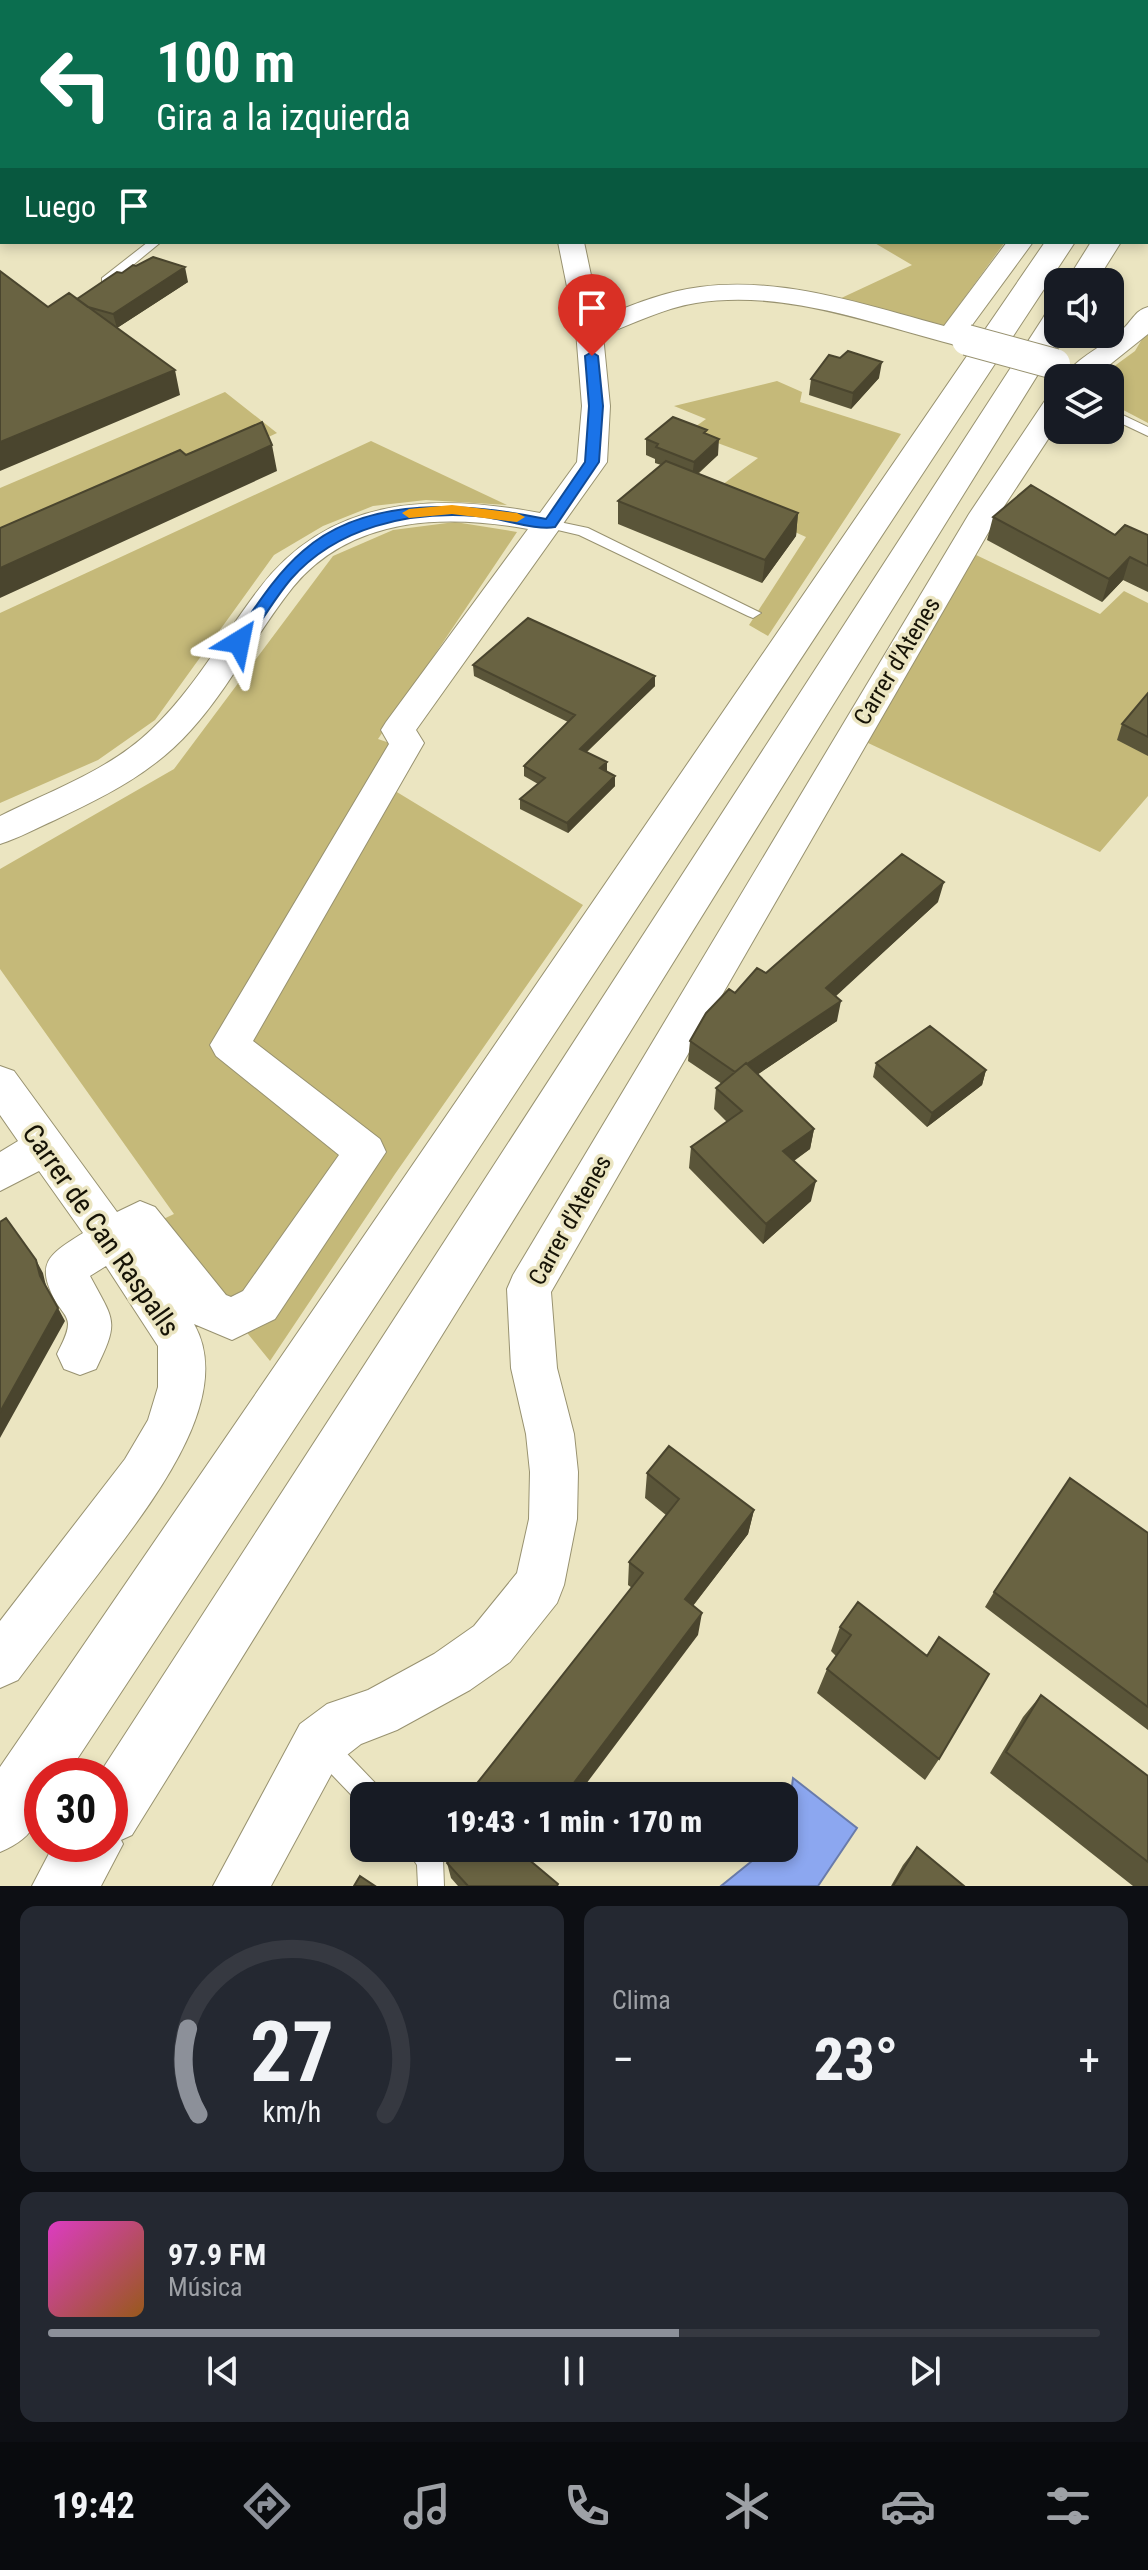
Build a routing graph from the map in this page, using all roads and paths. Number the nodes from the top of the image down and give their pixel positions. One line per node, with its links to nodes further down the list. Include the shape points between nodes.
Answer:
1 (152, 244): 7 (lane)
2 (571, 244): 9 (street)
3 (1019, 244): 10 (street)
4 (1059, 244): 27 (main road)
5 (1105, 244): 6 (main road)
6 (1090, 268)
7 (106, 281)
8 (1148, 315): 11 (street, via 1107,356)
9 (589, 331): 10 (street, via 680,298 743,293 830,305); 15 (street, via 596,406 592,462)
10 (958, 338): 11 (street, bridge)
11 (1069, 357): 26 (main road)
12 (1124, 420): 14 (lane)
13 (1044, 423): 24 (street, Carrer d'Atenes, via 984,514 529,1289 534,1368 554,1472 553,1519 539,1585 492,1644 452,1672 379,1712 346,1723)
14 (1148, 432)
15 (550, 524): 16 (lane, via 583,531); 17 (street, via 495,512 452,510 385,518 346,531 310,552 285,577 197,703 162,741 119,771); 21 (street, via 398,730 407,743 230,1045 365,1152 259,1305 232,1319 210,1309 140,1220)
16 (753, 613)
17 (0, 831)
18 (0, 1083): 19 (street, Carrer de Can Raspalls)
19 (43, 1148): 20 (street); 21 (street, Carrer de Can Raspalls)
20 (0, 1173)
21 (111, 1238): 22 (street, via 67,1267 66,1277 90,1314 90,1338); 23 (street, Carrer de Can Raspalls, via 181,1343 181,1387 169,1429 142,1476)
22 (80, 1354)
23 (0, 1662)
24 (319, 1743): 25 (lane); 31 (street, Carrer d'Atenes)
25 (357, 1782)
26 (128, 1786)
27 (0, 1821)
28 (79, 1862): 30 (main road)
29 (430, 1862): 32 (lane)
30 (64, 1886)
31 (241, 1886)
32 (431, 1886)

